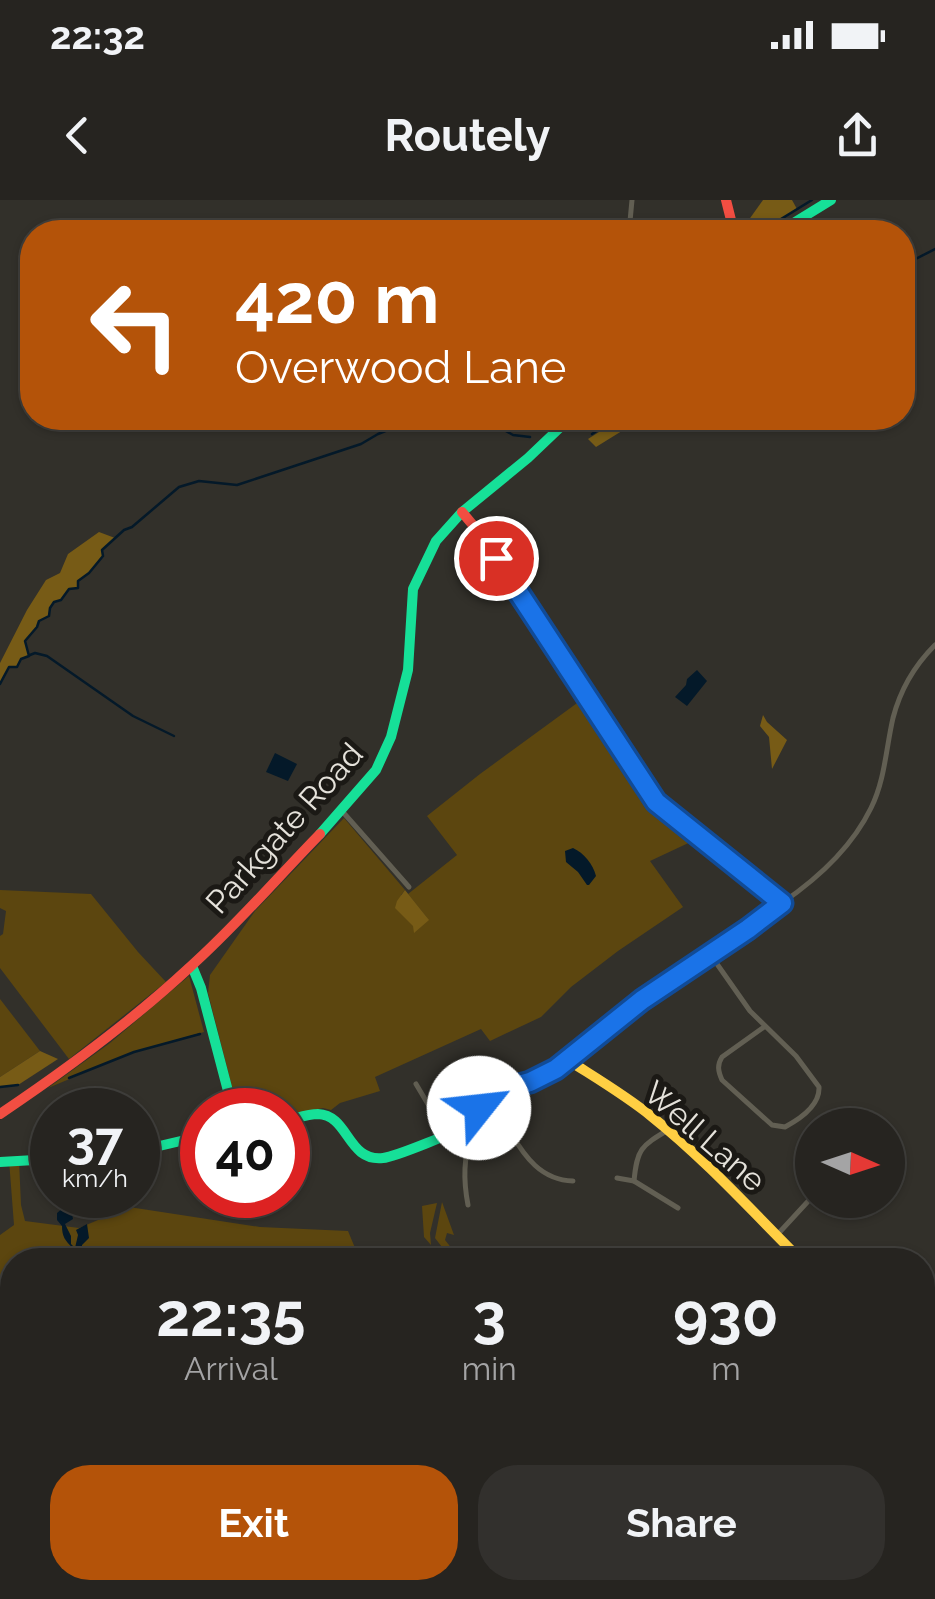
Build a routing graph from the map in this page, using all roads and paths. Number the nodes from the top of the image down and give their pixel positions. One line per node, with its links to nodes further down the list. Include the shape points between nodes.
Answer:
1 (831, 200): 2 (street)
2 (798, 220)
3 (557, 430): 4 (street, Parkgate Road)
4 (462, 512): 6 (street, Parkgate Road, via 436,541 413,589 408,670 384,756); 8 (street, via 656,802)
5 (935, 645): 8 (street, via 900,697 871,808 824,870)
6 (342, 811): 7 (street); 10 (street, Parkgate Road)
7 (409, 887)
8 (782, 903): 9 (street)
9 (710, 954): 11 (street); 12 (street)
10 (192, 966): 14 (street); 15 (street, Parkgate Road)
11 (764, 1026): 11 (street, via 819,1087 818,1100 784,1127 772,1125 719,1073 722,1056)
12 (568, 1060): 17 (street, via 530,1082 496,1091); 18 (street, Well Lane)
13 (416, 1084): 17 (street, via 432,1111)
14 (226, 1088)
15 (0, 1114)
16 (310, 1116): 17 (street, via 338,1122 356,1150 373,1158)
17 (461, 1127): 22 (street, via 510,1132 530,1164); 24 (street, via 471,1139)
18 (668, 1130): 23 (street, via 636,1156); 27 (street, Well Lane)
19 (30, 1160): 20 (street)
20 (0, 1162)
21 (617, 1178): 23 (street)
22 (574, 1182)
23 (634, 1182): 25 (street)
24 (468, 1205)
25 (678, 1208)
26 (795, 1214): 27 (street)
27 (776, 1234): 28 (street, Well Lane)
28 (789, 1248)

